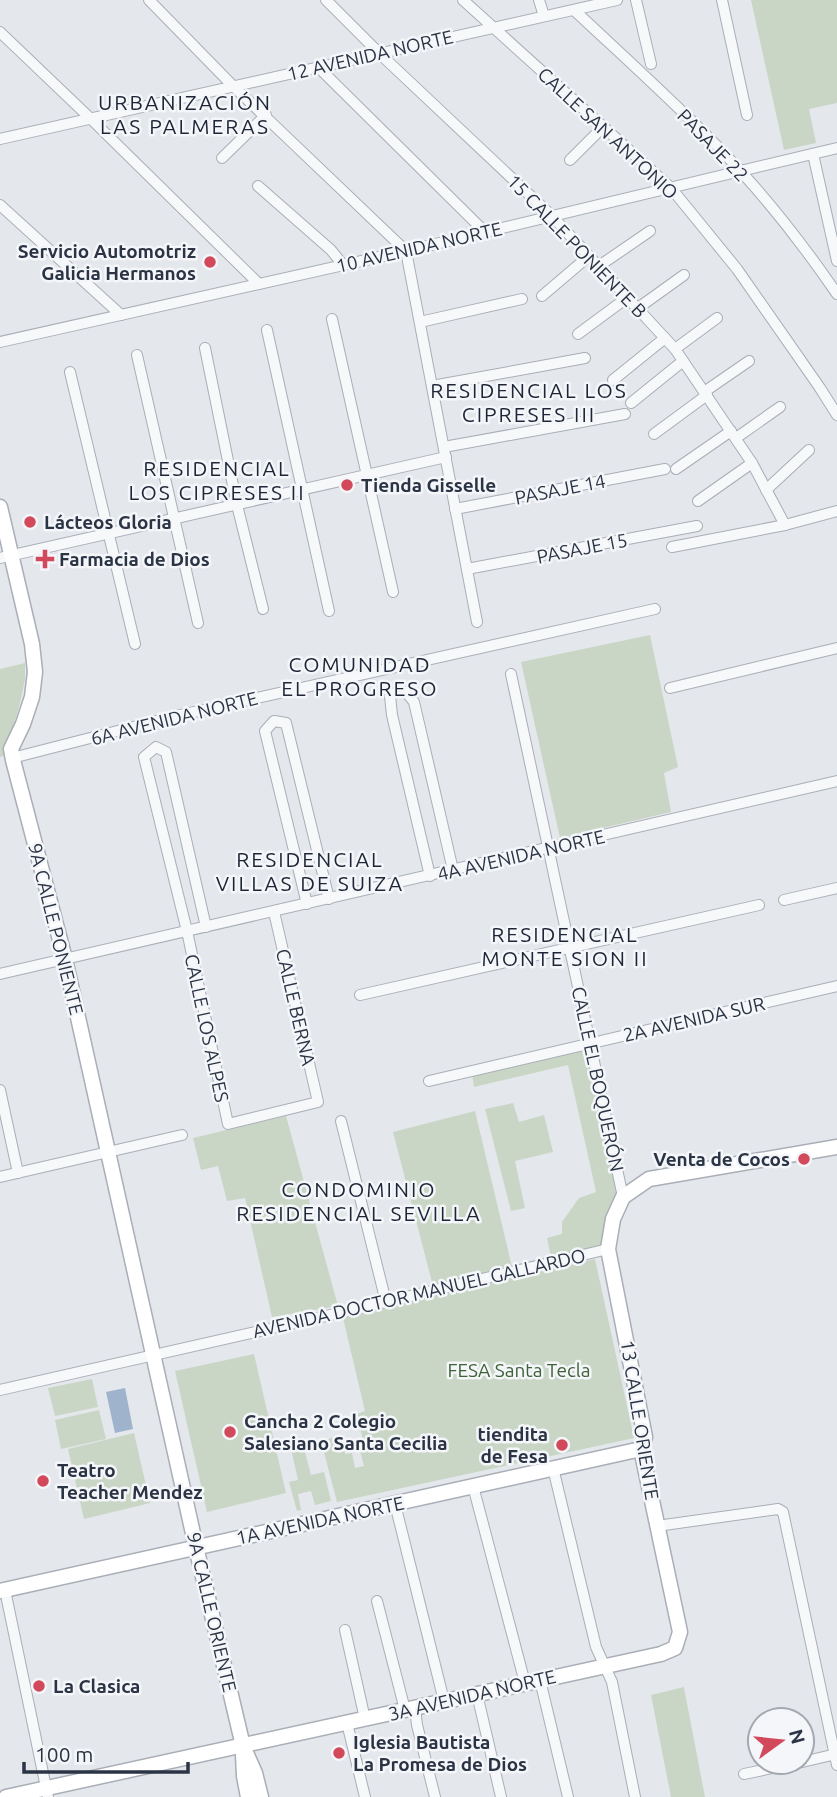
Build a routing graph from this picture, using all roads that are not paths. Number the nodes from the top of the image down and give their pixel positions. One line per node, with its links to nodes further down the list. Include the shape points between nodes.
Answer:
1 (149, 0): 16 (street)
2 (326, 0): 13 (street, 15 CALLE PONIENTE B)
3 (463, 0): 11 (street, CALLE SAN ANTONIO)
4 (539, 0): 10 (street)
5 (617, 0): 8 (street, 12 AVENIDA NORTE)
6 (636, 0): 14 (street)
7 (722, 0): 18 (street)
8 (599, 2): 9 (street, 12 AVENIDA NORTE)
9 (574, 10): 10 (street, 12 AVENIDA NORTE); 26 (street, PASAJE 22)
10 (544, 16): 11 (street, 12 AVENIDA NORTE)
11 (492, 28): 13 (street, 12 AVENIDA NORTE); 20 (street, CALLE SAN ANTONIO)
12 (0, 32): 19 (street)
13 (379, 53): 15 (street, 12 AVENIDA NORTE); 30 (street, 15 CALLE PONIENTE B)
14 (651, 64)
15 (318, 67): 16 (street, 12 AVENIDA NORTE); 32 (street)
16 (233, 86): 17 (street); 19 (street, 12 AVENIDA NORTE)
17 (266, 115): 24 (street); 33 (street)
18 (747, 115)
19 (90, 118): 21 (street, 12 AVENIDA NORTE); 39 (street)
20 (603, 127): 25 (street); 28 (street, CALLE SAN ANTONIO)
21 (0, 139)
22 (837, 148): 23 (street, 10 AVENIDA NORTE)
23 (813, 154): 26 (street, 10 AVENIDA NORTE); 35 (street)
24 (222, 158)
25 (570, 160)
26 (739, 171): 28 (street, 10 AVENIDA NORTE); 40 (street, PASAJE 22)
27 (258, 186): 36 (street)
28 (671, 188): 30 (street, 10 AVENIDA NORTE); 66 (street, CALLE SAN ANTONIO, via 737,269)
29 (0, 205): 45 (street)
30 (552, 216): 32 (street, 10 AVENIDA NORTE); 34 (street, 15 CALLE PONIENTE B)
31 (650, 231): 37 (street)
32 (485, 232): 33 (street, 10 AVENIDA NORTE)
33 (406, 251): 36 (street, 10 AVENIDA NORTE); 48 (street)
34 (589, 256): 37 (street, 15 CALLE PONIENTE B); 41 (street)
35 (837, 261)
36 (343, 265): 39 (street, 10 AVENIDA NORTE)
37 (599, 266): 42 (street, 15 CALLE PONIENTE B)
38 (684, 275): 44 (street)
39 (259, 284): 45 (street, 10 AVENIDA NORTE)
40 (837, 294)
41 (542, 296)
42 (628, 297): 44 (street, 15 CALLE PONIENTE B); 50 (street)
43 (522, 299): 48 (street)
44 (638, 308): 51 (street, 15 CALLE PONIENTE B)
45 (121, 315): 52 (street, 10 AVENIDA NORTE)
46 (717, 318): 54 (street)
47 (332, 319): 72 (street)
48 (420, 322): 61 (street)
49 (267, 330): 73 (street)
50 (579, 334)
51 (665, 338): 54 (street, 15 CALLE PONIENTE B); 60 (street)
52 (0, 342)
53 (205, 348): 76 (street)
54 (675, 349): 57 (street, 15 CALLE PONIENTE B)
55 (137, 355): 80 (street)
56 (585, 358): 61 (street)
57 (683, 361): 62 (street, 15 CALLE PONIENTE B); 63 (street)
58 (749, 361): 62 (street)
59 (70, 372): 83 (street)
60 (613, 380)
61 (432, 386): 70 (street)
62 (705, 394): 67 (street); 68 (street, 15 CALLE PONIENTE B)
63 (631, 403)
64 (780, 407): 68 (street)
65 (625, 414): 70 (street)
66 (837, 415)
67 (654, 434)
68 (733, 434): 71 (street, 15 CALLE PONIENTE B); 78 (street, PASAJE 14, via 670,469)
69 (809, 450): 74 (street)
70 (445, 452): 72 (street); 78 (street)
71 (752, 463): 74 (street, 15 CALLE PONIENTE B); 75 (street)
72 (366, 475): 73 (street); 87 (street)
73 (302, 490): 76 (street); 90 (street)
74 (766, 490): 81 (street, 15 CALLE PONIENTE B)
75 (698, 501)
76 (237, 505): 80 (street); 89 (street)
77 (0, 507): 85 (street, 9A CALLE PONIENTE)
78 (456, 509): 86 (street)
79 (837, 511): 81 (street)
80 (173, 519): 83 (street); 92 (street)
81 (785, 525): 84 (street)
82 (696, 526): 86 (street, PASAJE 15)
83 (108, 534): 85 (street); 93 (street)
84 (671, 547)
85 (6, 557): 97 (street, 9A CALLE PONIENTE, via 32,644 35,672 32,697)
86 (467, 569): 91 (street)
87 (393, 592)
88 (655, 608): 97 (street, 6A AVENIDA NORTE, via 176,716)
89 (263, 609)
90 (329, 611)
91 (477, 622)
92 (198, 623)
93 (135, 644)
94 (837, 648): 96 (street)
95 (511, 674): 99 (street, CALLE EL BOQUERÓN)
96 (670, 688)
97 (11, 760): 111 (street, 9A CALLE PONIENTE)
98 (837, 781): 99 (street, 4A AVENIDA NORTE)
99 (549, 848): 100 (street, 4A AVENIDA NORTE); 110 (street, CALLE EL BOQUERÓN)
100 (453, 870): 101 (street, 4A AVENIDA NORTE); 101 (street, via 414,702 406,692 398,691 390,696 392,715)
101 (430, 876): 103 (street, 4A AVENIDA NORTE)
102 (837, 888): 104 (street)
103 (329, 899): 105 (street, 4A AVENIDA NORTE); 105 (street, via 286,723 274,720 265,731)
104 (785, 900)
105 (307, 904): 107 (street, 4A AVENIDA NORTE)
106 (759, 905): 110 (street)
107 (274, 912): 108 (street, 4A AVENIDA NORTE); 119 (street, CALLE BERNA, via 318,1102)
108 (206, 927): 109 (street, 4A AVENIDA NORTE); 109 (street, CALLE LOS ALPES, via 166,752 156,747 144,757)
109 (187, 931): 111 (street, 4A AVENIDA NORTE); 119 (street, CALLE LOS ALPES)
110 (570, 948): 114 (street); 115 (street, CALLE EL BOQUERÓN)
111 (65, 959): 112 (street, 4A AVENIDA NORTE); 122 (street, 9A CALLE PONIENTE)
112 (0, 974)
113 (837, 986): 115 (street, 2A AVENIDA SUR)
114 (360, 995)
115 (590, 1044): 116 (street, 2A AVENIDA SUR); 125 (street, CALLE EL BOQUERÓN)
116 (429, 1081)
117 (0, 1090): 123 (street)
118 (341, 1121): 127 (street)
119 (228, 1124)
120 (182, 1135): 122 (street)
121 (837, 1147): 125 (street, via 649,1179)
122 (109, 1153): 123 (street); 128 (street, 9A CALLE PONIENTE)
123 (18, 1173): 124 (street)
124 (0, 1177)
125 (623, 1197): 126 (street, AVENIDA DOCTOR MANUEL GALLARDO, via 613,1219)
126 (608, 1249): 127 (street, AVENIDA DOCTOR MANUEL GALLARDO); 130 (street, 13 CALLE ORIENTE, via 645,1437)
127 (386, 1302): 128 (street, AVENIDA DOCTOR MANUEL GALLARDO)
128 (153, 1354): 129 (street, AVENIDA DOCTOR MANUEL GALLARDO); 135 (street, 9A CALLE ORIENTE)
129 (0, 1390)
130 (641, 1449): 131 (street, 1A AVENIDA NORTE); 134 (street, 13 CALLE ORIENTE)
131 (553, 1468): 132 (street, 1A AVENIDA NORTE); 140 (street, via 596,1647)
132 (473, 1486): 133 (street, 1A AVENIDA NORTE); 142 (street)
133 (395, 1504): 135 (street, 1A AVENIDA NORTE); 144 (street)
134 (657, 1525): 139 (street, 13 CALLE ORIENTE); 149 (street, via 783,1512)
135 (196, 1547): 136 (street, 1A AVENIDA NORTE); 148 (street, 9A CALLE ORIENTE)
136 (2, 1591): 152 (street)
137 (377, 1601): 145 (street)
138 (345, 1630): 146 (street)
139 (680, 1632): 140 (street, 3A AVENIDA NORTE, via 674,1648 661,1654)
140 (605, 1665): 141 (street, 3A AVENIDA NORTE); 160 (street)
141 (540, 1680): 142 (street, 3A AVENIDA NORTE); 159 (street)
142 (525, 1683): 143 (street, 3A AVENIDA NORTE)
143 (477, 1694): 144 (street, 3A AVENIDA NORTE); 158 (street)
144 (444, 1702): 145 (street, 3A AVENIDA NORTE)
145 (410, 1709): 146 (street, 3A AVENIDA NORTE); 157 (street)
146 (365, 1719): 147 (street, 3A AVENIDA NORTE)
147 (347, 1723): 148 (street, 3A AVENIDA NORTE); 156 (street)
148 (243, 1746): 152 (street, 3A AVENIDA NORTE); 154 (street, 9A CALLE ORIENTE); 155 (street, 9A CALLE ORIENTE)
149 (834, 1754): 150 (street); 151 (street)
150 (816, 1758)
151 (837, 1765)
152 (47, 1793): 153 (street, 3A AVENIDA NORTE)
153 (6, 1797)
154 (248, 1797)
155 (261, 1797)
156 (365, 1797)
157 (435, 1797)
158 (501, 1797)
159 (568, 1797)
160 (635, 1797)

